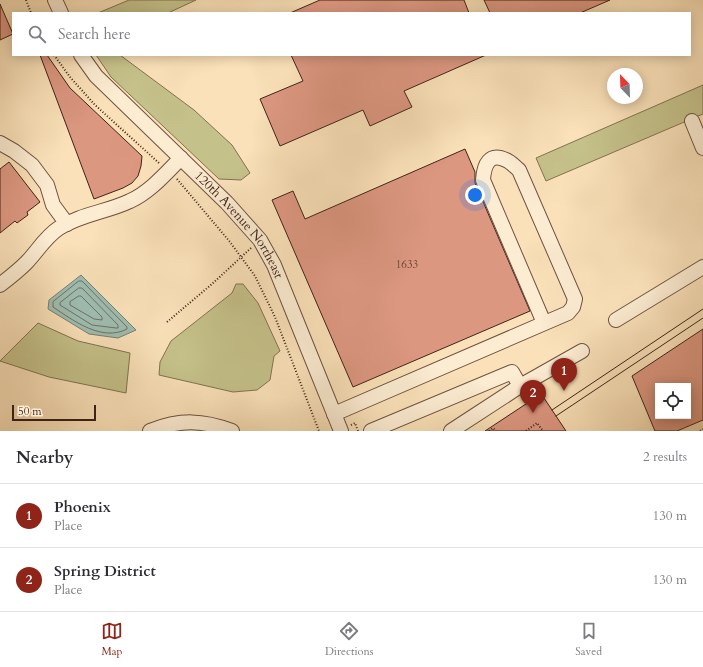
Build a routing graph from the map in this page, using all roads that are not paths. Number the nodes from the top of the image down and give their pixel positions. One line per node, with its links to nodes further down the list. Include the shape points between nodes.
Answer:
1 (55, 0): 2 (street)
2 (61, 12)
3 (82, 56): 7 (street, 120th Avenue Northeast, via 96,76)
4 (692, 121): 6 (street)
5 (0, 143): 8 (street, via 32,165 47,185 53,205)
6 (703, 148)
7 (181, 158): 8 (street, via 131,201); 15 (street, 120th Avenue Northeast, via 228,203 260,240 274,265)
8 (67, 224): 10 (street, via 54,231 26,263)
9 (703, 267): 11 (street)
10 (0, 285)
11 (616, 320)
12 (544, 323): 12 (street, via 568,313 575,299 519,170 507,160 497,158 489,161 484,170 483,180); 15 (street)
13 (582, 351): 14 (street)
14 (520, 386): 16 (street, via 512,372); 21 (street)
15 (334, 414): 17 (street, 120th Avenue Northeast)
16 (390, 427): 20 (street)
17 (345, 428)
18 (150, 431): 19 (street, via 185,421 214,424)
19 (232, 431)
20 (371, 431)
21 (451, 431)

